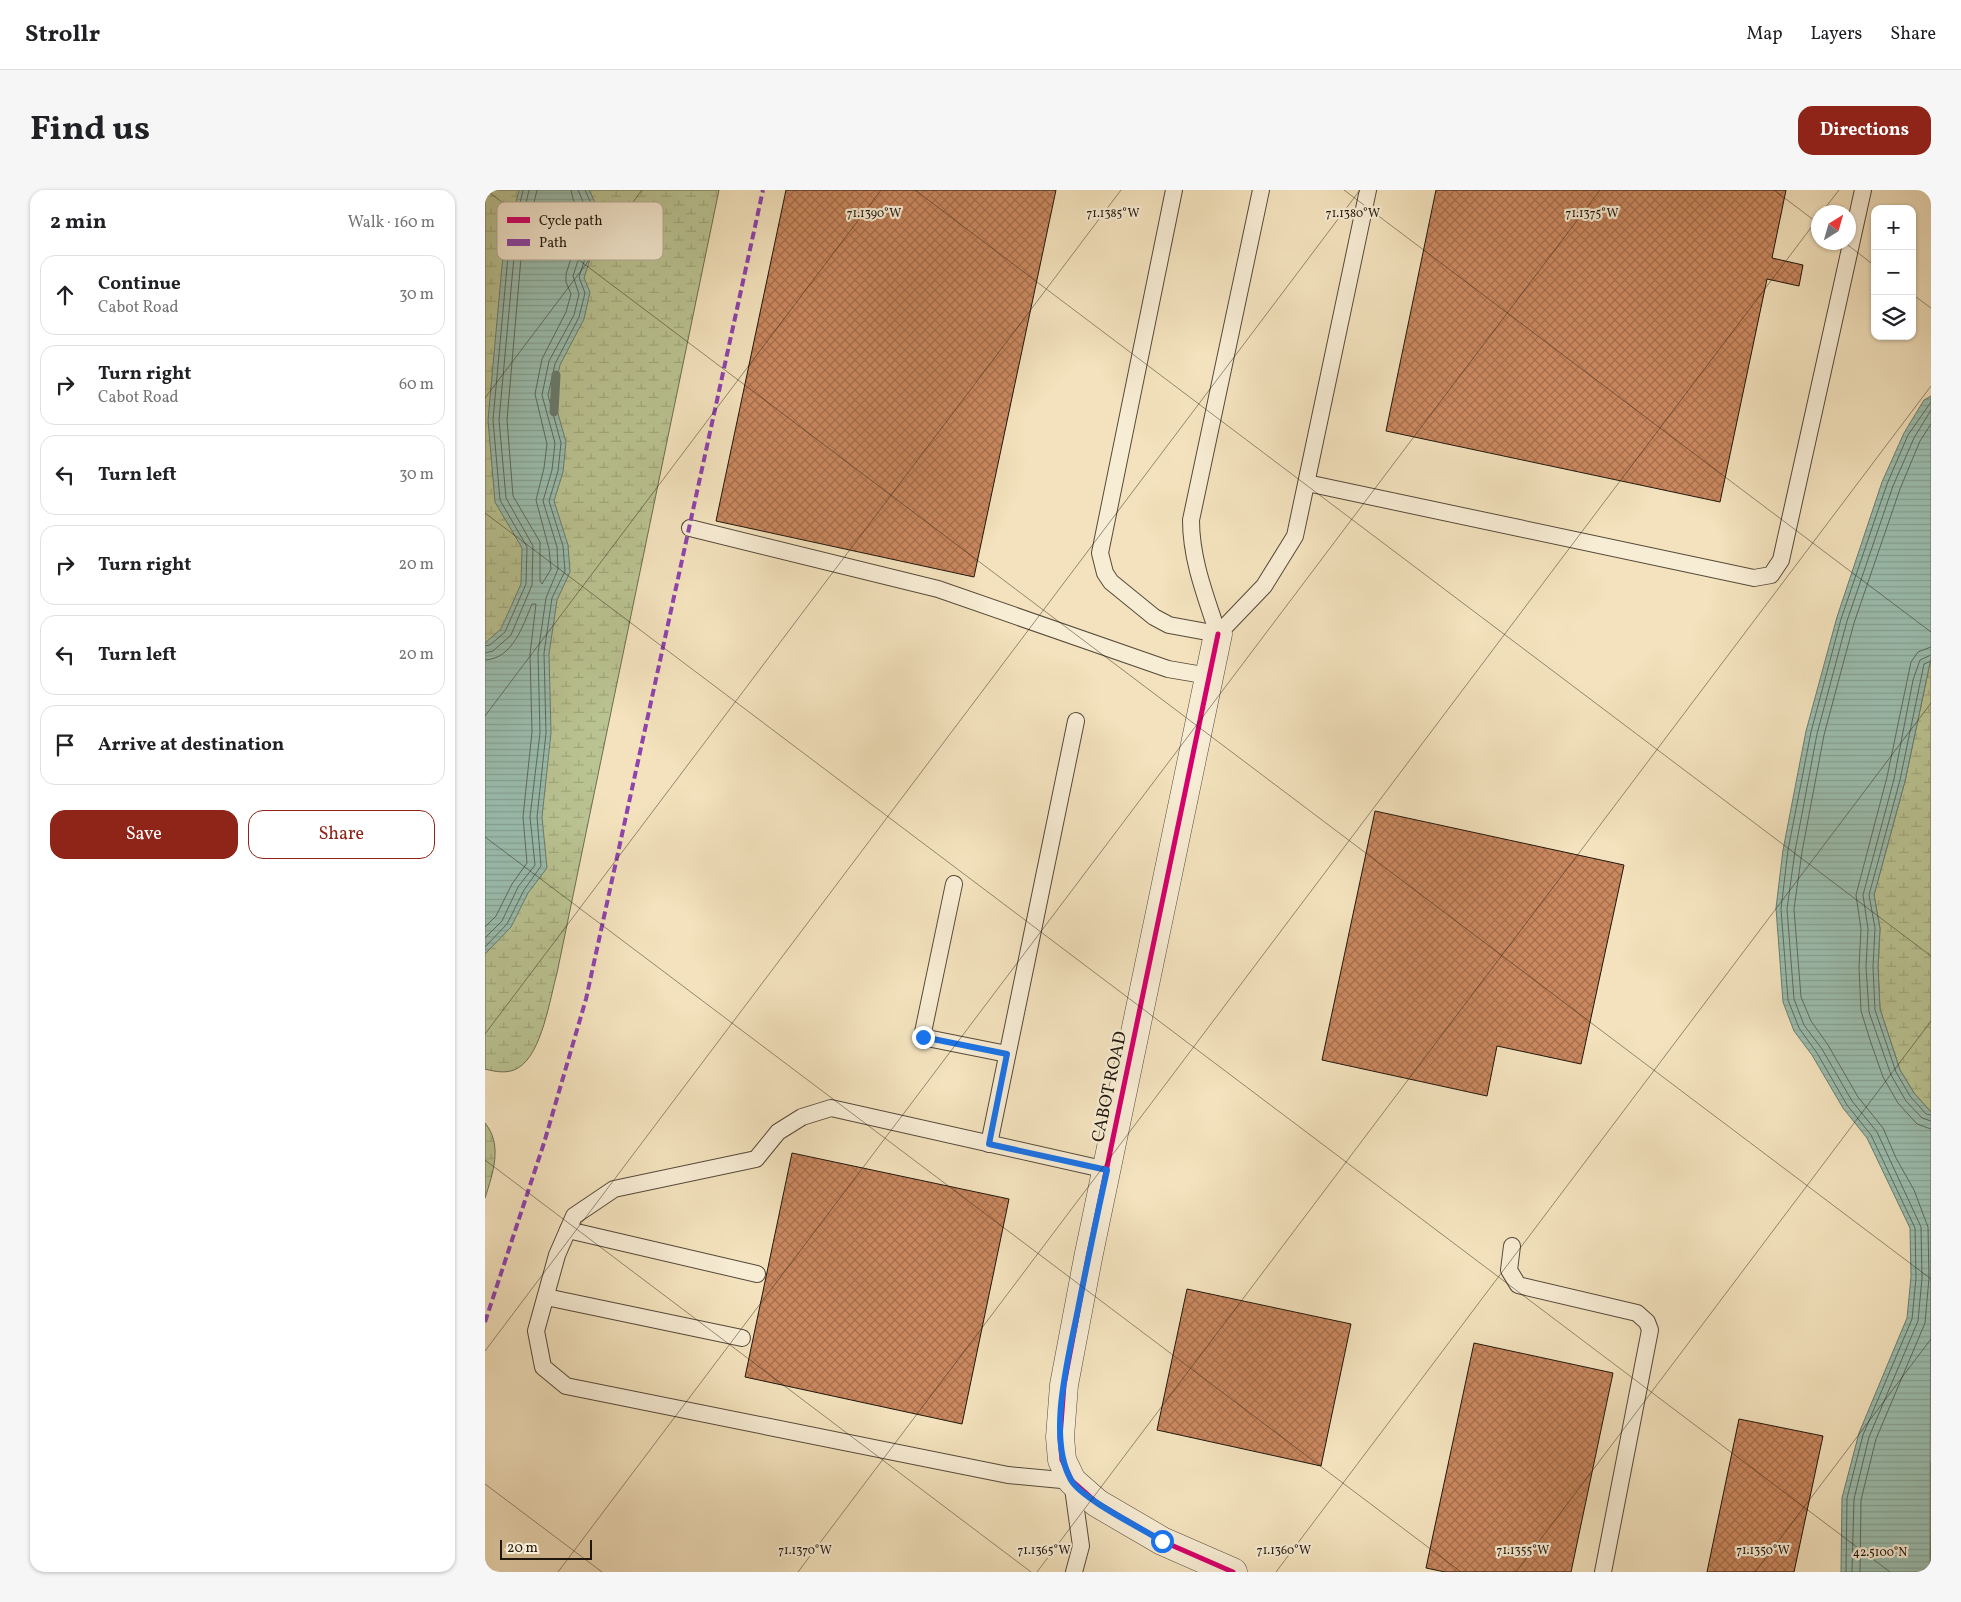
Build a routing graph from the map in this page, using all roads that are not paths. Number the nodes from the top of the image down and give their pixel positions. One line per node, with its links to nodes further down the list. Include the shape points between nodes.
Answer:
1 (1174, 190): 7 (lane, via 1100,553 1111,582 1154,617 1169,625)
2 (1261, 190): 7 (lane, via 1191,520 1199,576)
3 (1368, 190): 5 (lane)
4 (1863, 190): 5 (lane, via 1781,560 1771,574 1753,578)
5 (1307, 483): 7 (lane, via 1295,536 1289,548 1264,586)
6 (690, 528): 8 (lane, via 938,589 1168,669)
7 (1218, 634): 8 (street, CABOT ROAD)
8 (1209, 676): 13 (street, CABOT ROAD)
9 (1076, 721): 11 (lane)
10 (954, 884): 11 (lane, via 923,1037)
11 (1007, 1054): 12 (lane)
12 (989, 1144): 13 (lane); 14 (lane, via 831,1108 801,1117 778,1132 756,1159 614,1189 574,1216)
13 (1107, 1170): 19 (street, CABOT ROAD, via 1062,1399 1062,1460)
14 (568, 1230): 16 (lane); 17 (lane, via 557,1255)
15 (1512, 1246): 22 (lane, via 1509,1270 1518,1285 1637,1313 1650,1330)
16 (757, 1274)
17 (546, 1297): 18 (lane); 19 (lane, via 536,1331 543,1366 566,1386 1008,1475)
18 (742, 1338)
19 (1072, 1482): 20 (lane, via 1081,1546); 21 (street, CABOT ROAD, via 1097,1502 1162,1541)
20 (1074, 1572)
21 (1233, 1572)
22 (1603, 1572)

